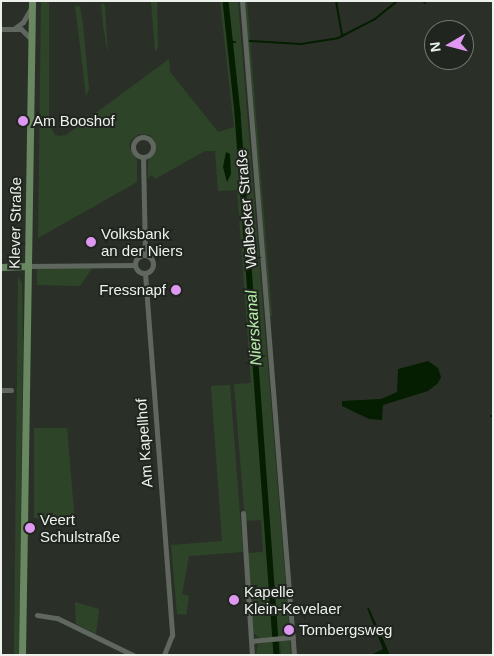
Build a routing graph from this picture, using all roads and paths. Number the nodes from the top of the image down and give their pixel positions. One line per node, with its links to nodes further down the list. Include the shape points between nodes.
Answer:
1 (242, 1): 16 (street, Walbecker Straße)
2 (32, 4): 3 (street, via 25,20); 5 (main road, Klever Straße)
3 (14, 28): 4 (street); 5 (street, via 26,32)
4 (1, 29)
5 (32, 40): 10 (main road, Klever Straße)
6 (144, 157): 6 (street, Am Kapellhof, via 152,152 153,145 147,137 140,137 133,143 133,150); 7 (street, Am Kapellhof)
7 (145, 254): 8 (street, via 138,256); 11 (street, Am Kapellhof, via 153,264)
8 (134, 264): 10 (street); 11 (street, via 138,271)
9 (1, 266): 10 (main road)
10 (28, 266): 18 (main road, Klever Straße)
11 (145, 273): 20 (street, Am Kapellhof, via 172,635)
12 (1, 390): 13 (street)
13 (11, 390)
14 (243, 513): 17 (street)
15 (37, 615): 19 (street, via 57,618)
16 (293, 638): 17 (street); 22 (street, Walbecker Straße)
17 (252, 641): 21 (street)
18 (22, 655)
19 (133, 655)
20 (164, 655)
21 (252, 655)
22 (294, 655)

